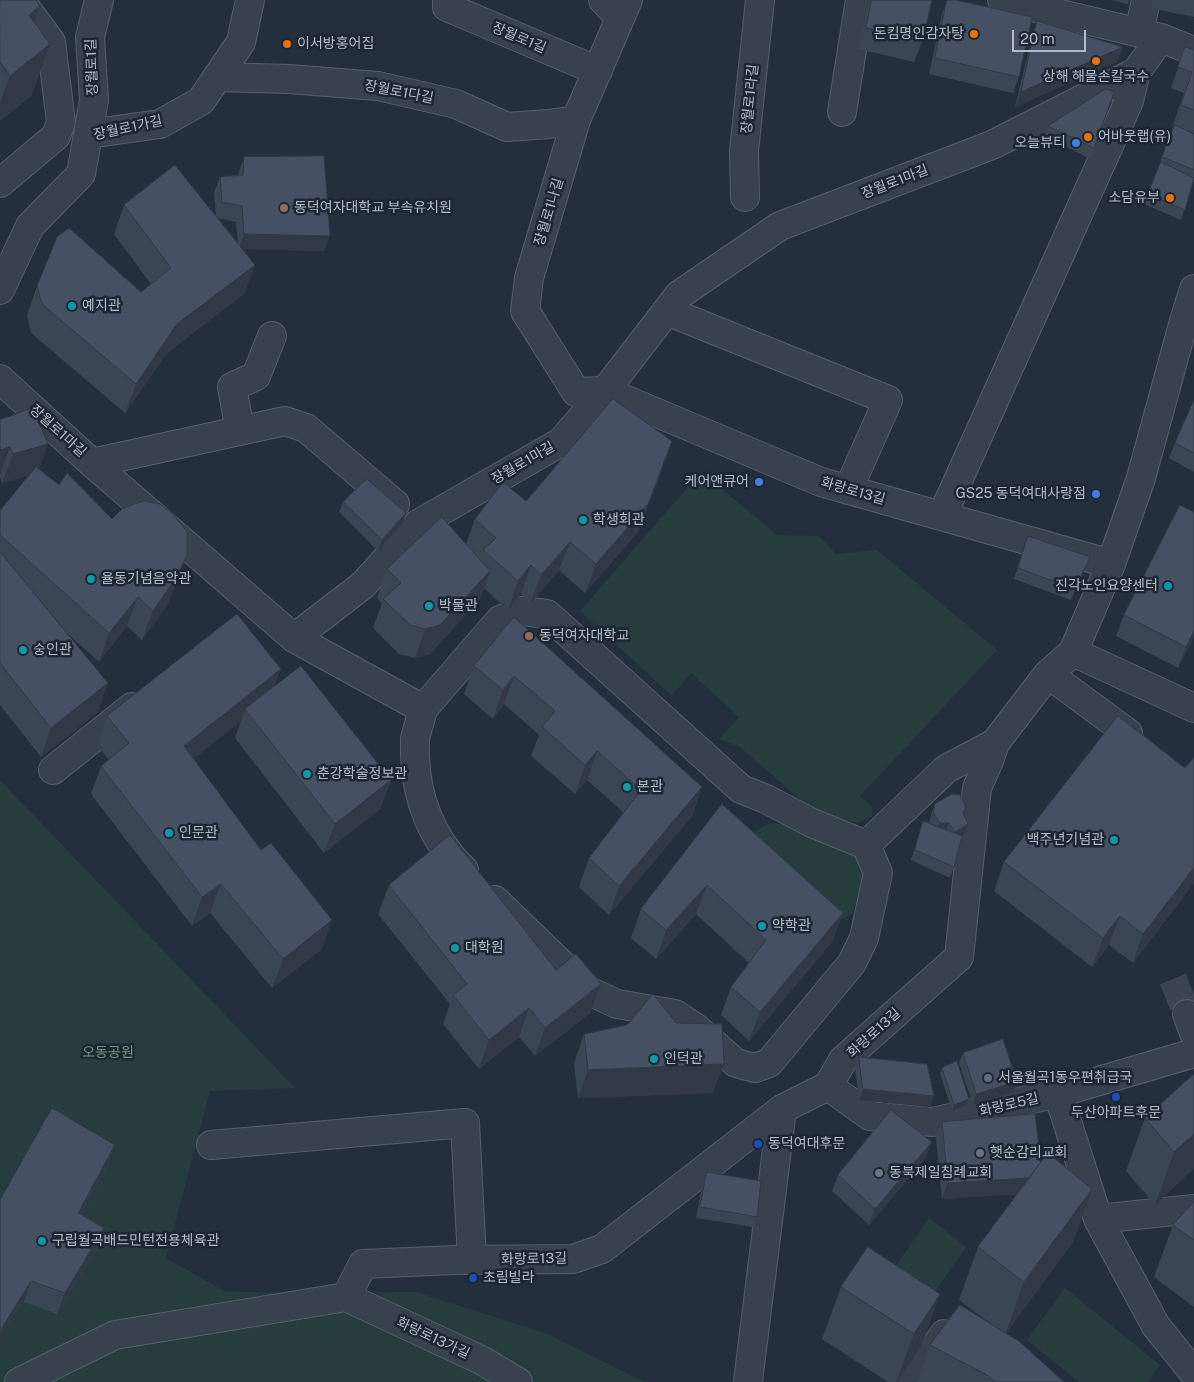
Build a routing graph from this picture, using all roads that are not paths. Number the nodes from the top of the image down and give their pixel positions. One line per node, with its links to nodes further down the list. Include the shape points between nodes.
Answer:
1 (20, 0): 18 (street, via 51,42 61,122 56,136)
2 (98, 0): 17 (street, 장월로1길, via 90,37 94,100)
3 (250, 0): 14 (street, 장월로1가길, via 241,42)
4 (447, 0): 12 (street, 장월로1길, via 447,7)
5 (760, 0): 19 (street, 장월로1라길, via 744,151)
6 (860, 0): 15 (street)
7 (1002, 0): 10 (street)
8 (1146, 0): 10 (street)
9 (617, 6): 12 (street, 장월로1나길)
10 (1150, 36): 11 (street); 13 (street, 장월로1마길)
11 (1194, 51)
12 (598, 71): 16 (street, 장월로1나길)
13 (1136, 72): 22 (street, 장월로1마길, via 992,145 780,226 679,295); 29 (street, 장월로1마길, via 1130,101)
14 (217, 78): 16 (street, 장월로1다길, via 289,79 378,86 456,104 507,127); 17 (street, 장월로1가길, via 201,101 160,124)
15 (842, 112)
16 (576, 120): 25 (street, 장월로1나길, via 529,278 524,311 576,392)
17 (88, 134): 21 (street, 장월로1가길, via 81,174 30,226)
18 (0, 182)
19 (745, 197)
20 (1194, 289): 31 (street, 화랑로13길, via 1141,478)
21 (0, 290)
22 (667, 311): 25 (street, 장월로1마길); 28 (street, via 888,400)
23 (272, 336): 26 (street, via 256,376 232,387)
24 (0, 379): 27 (street, 장월로1마길)
25 (605, 391): 28 (street, 화랑로13길, via 821,482); 30 (street, 장월로1마길, via 561,442)
26 (240, 431): 27 (street, 장월로1마길); 30 (street, 장월로1마길, via 285,421 306,428)
27 (92, 463): 32 (street)
28 (848, 490): 29 (street, 화랑로13길)
29 (942, 516): 31 (street, 화랑로13길)
30 (418, 524): 34 (street, 장월로1마길, via 363,585)
31 (1111, 564): 35 (street, 화랑로13길)
32 (258, 607): 33 (street); 34 (street)
33 (235, 625)
34 (300, 633): 39 (street)
35 (1073, 652): 36 (street, 화랑로13길); 38 (street)
36 (1048, 674): 40 (street); 41 (street, 화랑로13길)
37 (152, 691): 43 (street)
38 (1194, 708)
39 (424, 709): 45 (street, via 500,620 522,611 547,614 740,788); 45 (street, via 415,740 415,769 422,804 435,833 457,863 589,992 618,1004 675,1014 736,1063 755,1068 770,1063 852,963 864,938 878,873)
40 (1128, 733)
41 (995, 742): 42 (street); 44 (street, 화랑로13길)
42 (946, 769): 44 (street); 45 (street)
43 (53, 770)
44 (977, 788): 47 (street, 화랑로13길, via 959,957 843,1060)
45 (866, 845)
46 (1194, 1053): 48 (street, 화랑로5길)
47 (828, 1086): 48 (street, 화랑로5길, via 870,1116 933,1122); 49 (street, 화랑로13길)
48 (1058, 1093): 52 (street)
49 (782, 1109): 53 (street, 화랑로13길, via 602,1249 573,1259); 58 (street)
50 (211, 1146): 53 (street, via 465,1123)
51 (1194, 1209): 52 (street)
52 (1098, 1219): 56 (street)
53 (472, 1259): 54 (street, 화랑로13길, via 363,1264)
54 (346, 1297): 57 (street, via 115,1336); 59 (street, 화랑로13가길, via 481,1360)
55 (966, 1337): 60 (street, via 950,1326)
56 (1186, 1374)
57 (37, 1379)
58 (748, 1381)
59 (518, 1382)
60 (911, 1382)

